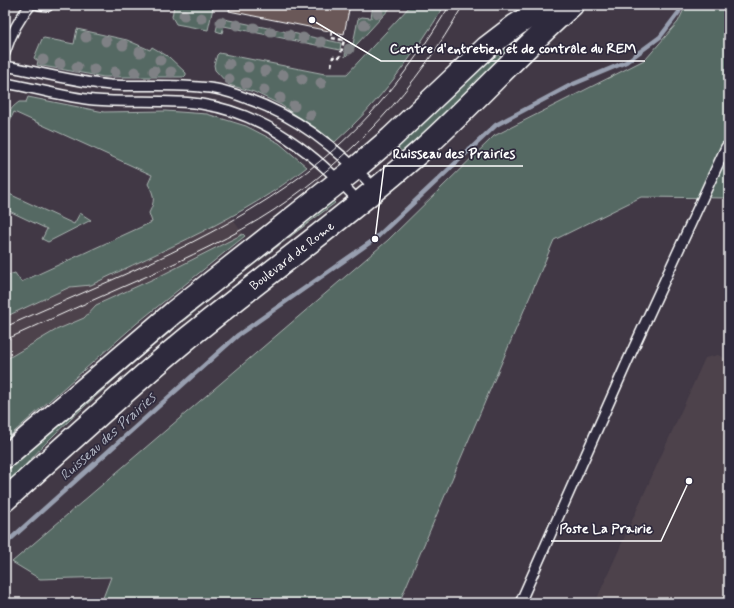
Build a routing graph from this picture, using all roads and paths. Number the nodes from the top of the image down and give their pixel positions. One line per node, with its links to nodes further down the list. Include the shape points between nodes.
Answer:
1 (31, 5): 5 (lane, via 10,36)
2 (548, 5): 10 (main road, via 486,48)
3 (572, 5): 11 (main road, Boulevard de Rome, via 546,27 444,130)
4 (332, 31): 7 (path, via 331,38 344,40 340,57 333,57)
5 (5, 53)
6 (5, 66): 10 (lane, via 109,85 166,84 217,89 284,114 319,137)
7 (331, 66)
8 (5, 83): 10 (lane, via 93,100 200,104 228,110 260,122)
9 (726, 147): 14 (lane)
10 (348, 174): 11 (lane); 11 (lane); 12 (main road, via 174,312)
11 (368, 196): 13 (main road, Boulevard de Rome, via 166,356)
12 (5, 457)
13 (5, 500)
14 (520, 603)

